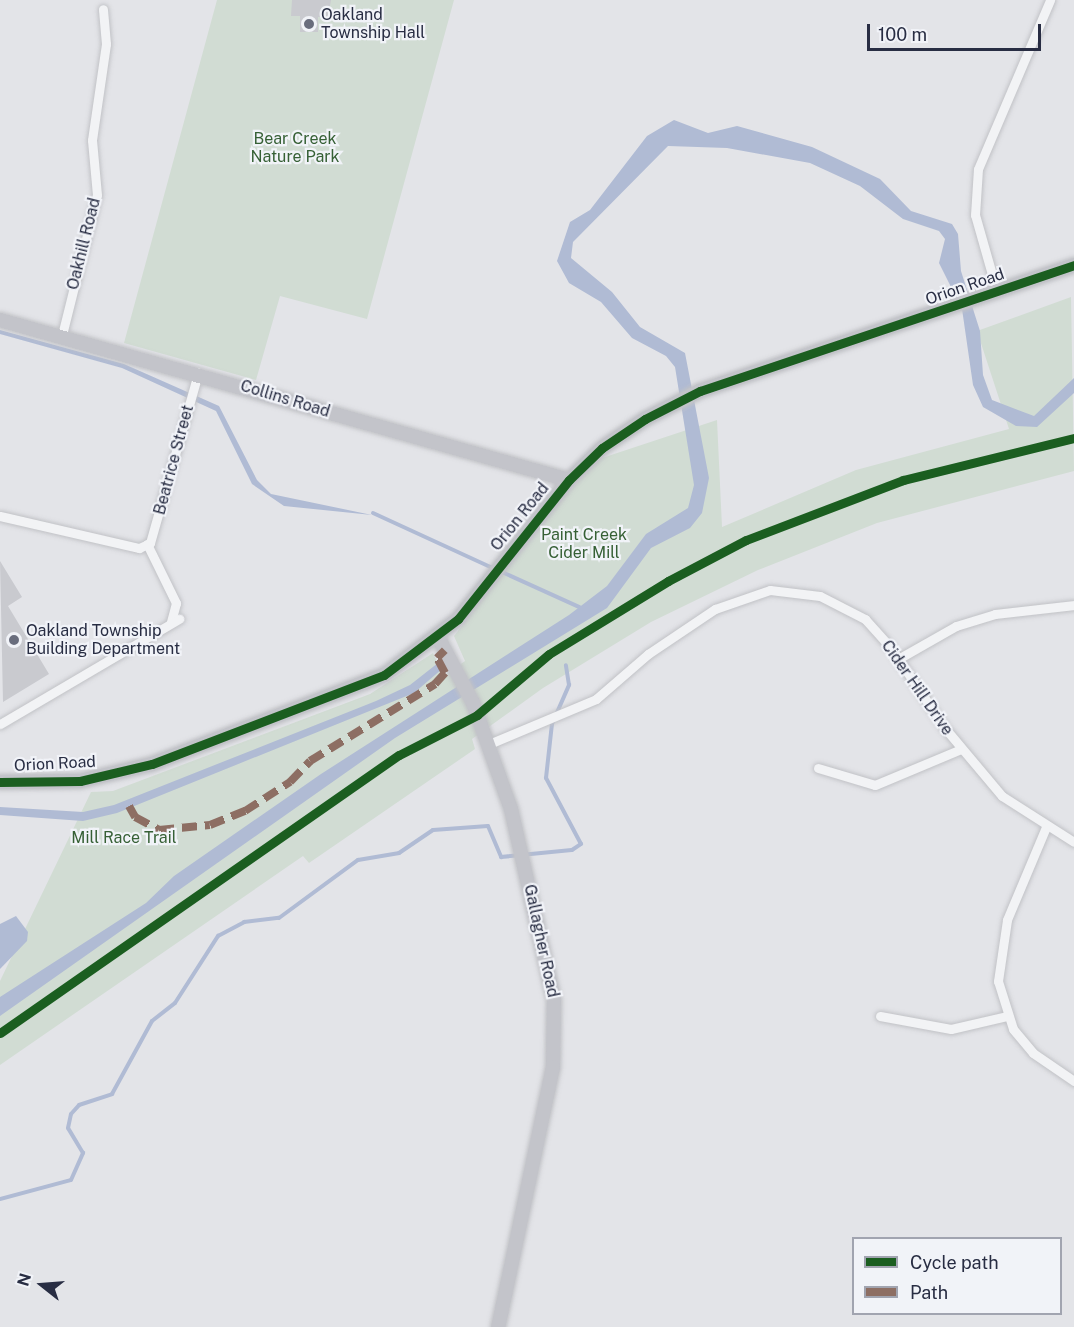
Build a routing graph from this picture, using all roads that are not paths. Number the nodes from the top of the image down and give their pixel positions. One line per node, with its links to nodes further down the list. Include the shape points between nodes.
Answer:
1 (1050, 0): 4 (street, via 978,169 975,215)
2 (103, 9): 6 (street, Oakhill Road, via 105,44 92,140 98,195)
3 (1074, 265): 4 (street, Orion Road)
4 (997, 292): 8 (street, Orion Road, via 700,391 673,403 602,448)
5 (0, 320): 6 (street, Collins Road)
6 (62, 335): 7 (street, Collins Road)
7 (198, 373): 8 (street, Collins Road); 10 (street, Beatrice Street)
8 (569, 480): 12 (street, Orion Road)
9 (0, 516): 10 (street, via 139,548)
10 (147, 544): 14 (street, via 176,603 175,621)
11 (1074, 605): 13 (street, via 995,614 956,626)
12 (438, 637): 15 (street, Gallagher Road, via 473,703); 18 (street, Orion Road, via 384,675 152,764 80,781)
13 (898, 659): 15 (street, Cider Hill Drive, via 865,619 846,607 820,597 770,590 715,609 682,629 596,699); 16 (street, Cider Hill Drive)
14 (0, 724)
15 (489, 744): 24 (street, Gallagher Road, via 511,809 548,963 556,1031 547,1102)
16 (961, 749): 17 (street, via 875,785); 19 (street, Cider Hill Drive, via 1002,796)
17 (818, 768)
18 (0, 782)
19 (1047, 827): 20 (street, Cider Hill Drive); 22 (street, via 1000,946 998,981)
20 (1074, 842)
21 (880, 1016): 22 (street, via 951,1029)
22 (1006, 1016): 23 (street, via 1033,1053)
23 (1074, 1081)
24 (498, 1327)

